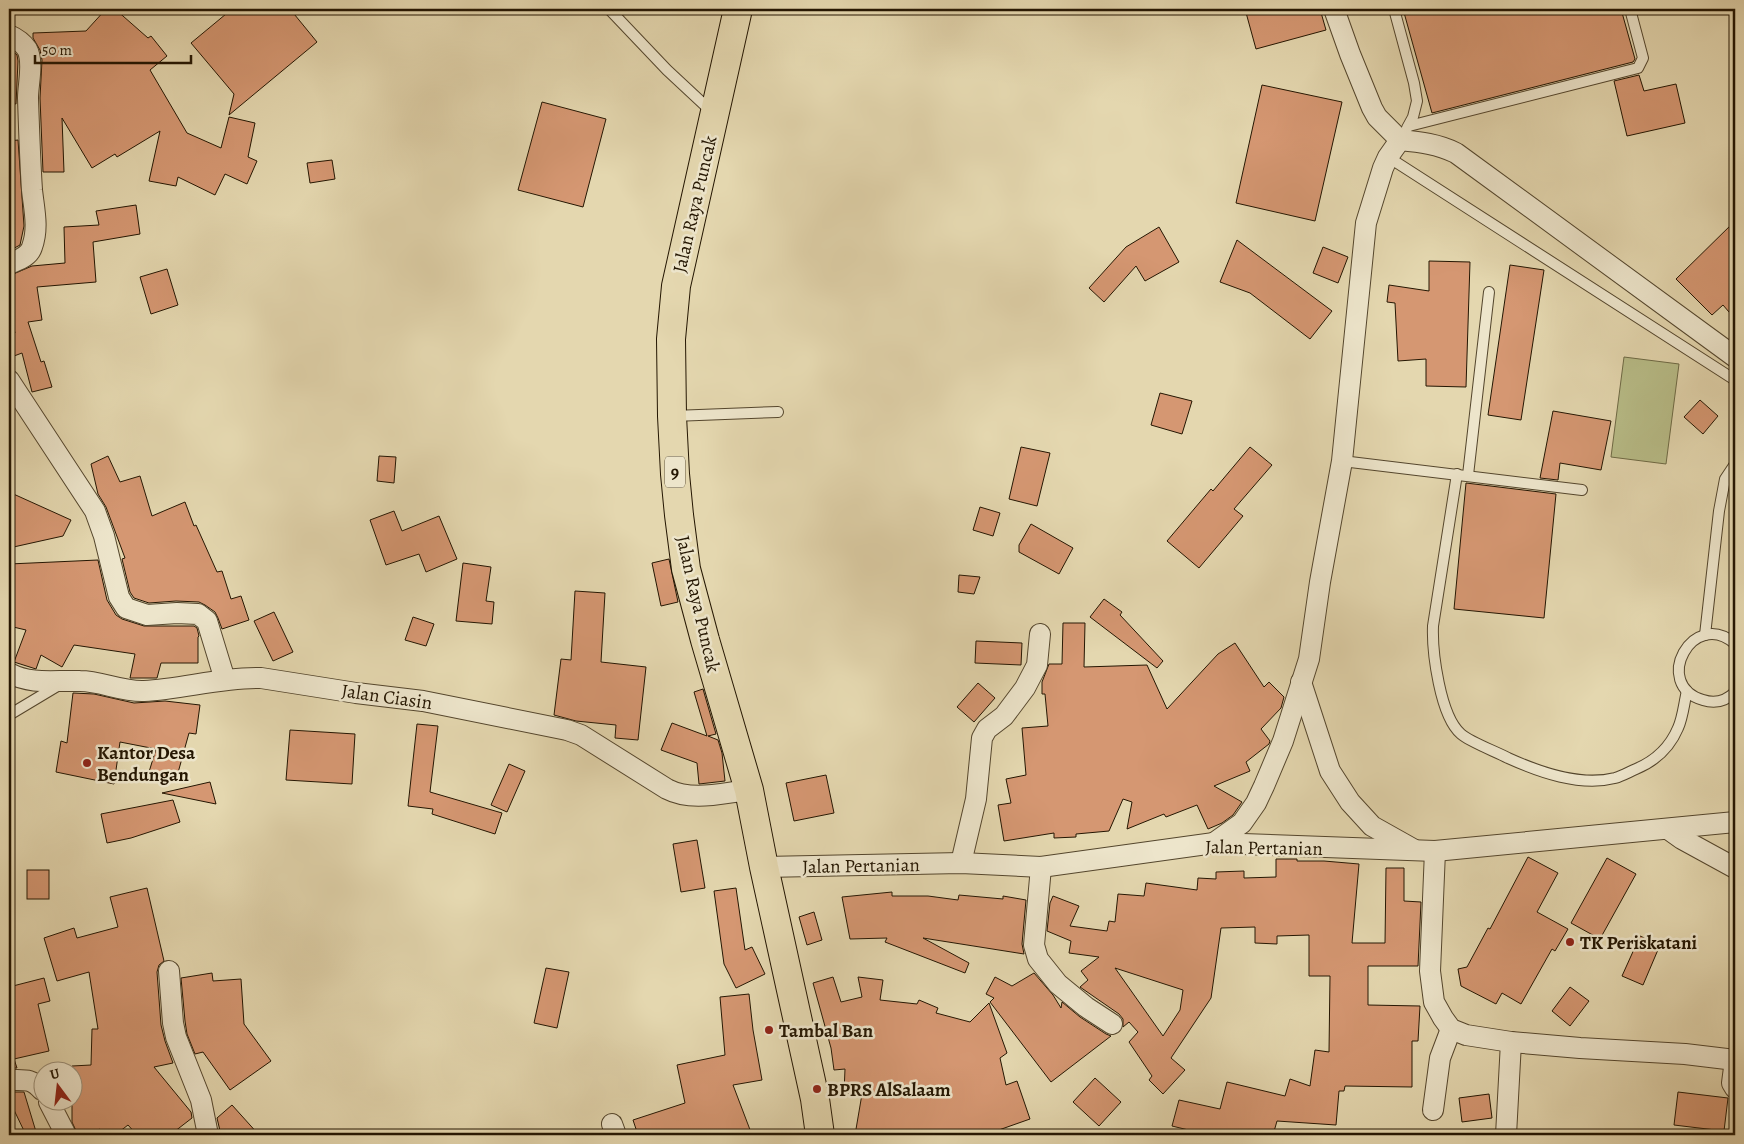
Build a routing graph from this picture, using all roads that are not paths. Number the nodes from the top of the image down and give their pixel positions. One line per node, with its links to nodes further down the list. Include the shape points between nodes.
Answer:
1 (609, 9): 7 (lane)
2 (738, 9): 7 (highway, Jalan Raya Puncak / 9)
3 (1334, 9): 8 (street, via 1377,117)
4 (1394, 9): 8 (lane, via 1417,100)
5 (1630, 9): 8 (lane, via 1643,58 1638,68)
6 (9, 35): 10 (street, via 19,40 27,50 30,64 28,96 36,235 32,249 24,258)
7 (714, 114): 16 (highway, Jalan Raya Puncak / 9, via 676,286 671,339)
8 (1404, 133): 9 (street); 12 (street, via 1456,154)
9 (1388, 157): 14 (lane); 17 (street, via 1366,223)
10 (9, 264)
11 (1489, 292): 19 (lane)
12 (1735, 357)
13 (9, 380): 25 (street, via 95,511 119,597 126,608 148,615 198,614 207,621)
14 (1735, 380)
15 (778, 412): 16 (lane)
16 (672, 416): 31 (highway, Jalan Raya Puncak / 9, via 686,569)
17 (1342, 460): 19 (lane); 27 (street, via 1309,659)
18 (1735, 464): 22 (lane, via 1726,479 1719,511)
19 (1462, 475): 20 (lane); 28 (lane, via 1432,626 1432,647 1445,706 1461,734 1525,765 1565,778 1614,778 1645,765 1666,748 1679,728)
20 (1582, 490)
21 (1040, 634): 36 (street, via 1037,665 1025,688 982,738 976,799)
22 (1705, 636): 23 (lane, via 1724,637); 28 (lane, via 1694,640 1680,659 1678,670)
23 (1735, 644)
24 (9, 672): 26 (street, Jalan Ciasin, via 32,682)
25 (225, 680): 26 (street, Jalan Ciasin, via 142,691 81,681); 31 (street, Jalan Ciasin, via 273,679 423,701 551,726 581,735 678,794 695,796)
26 (64, 682): 30 (lane)
27 (1301, 682): 34 (street, via 1284,741 1260,795 1242,823); 35 (street, via 1330,771 1350,802 1372,826)
28 (1687, 691): 29 (lane, via 1695,698 1715,702)
29 (1735, 692)
30 (9, 715)
31 (749, 790): 37 (highway, Jalan Raya Puncak / 9)
32 (1735, 822): 33 (street, Jalan Pertanian)
33 (1668, 829): 35 (street, Jalan Pertanian); 39 (street)
34 (1214, 843): 35 (street, Jalan Pertanian); 38 (street, Jalan Pertanian)
35 (1426, 851): 42 (street, via 1434,1002)
36 (961, 863): 37 (street, Jalan Pertanian); 38 (street, Jalan Pertanian)
37 (764, 867): 52 (highway, Jalan Raya Puncak / 9)
38 (1041, 867): 41 (street, via 1034,945 1038,960 1058,984)
39 (1735, 868)
40 (169, 970): 50 (street, via 176,1037 201,1100)
41 (1112, 1024)
42 (1451, 1029): 43 (street, via 1466,1035); 48 (street, via 1440,1058)
43 (1511, 1042): 44 (street); 53 (street)
44 (1735, 1060): 47 (street, via 1732,1083)
45 (9, 1080): 46 (street)
46 (32, 1081)
47 (1735, 1088)
48 (1433, 1110)
49 (54, 1112): 51 (street)
50 (203, 1133)
51 (66, 1135)
52 (820, 1135)
53 (1506, 1135)

